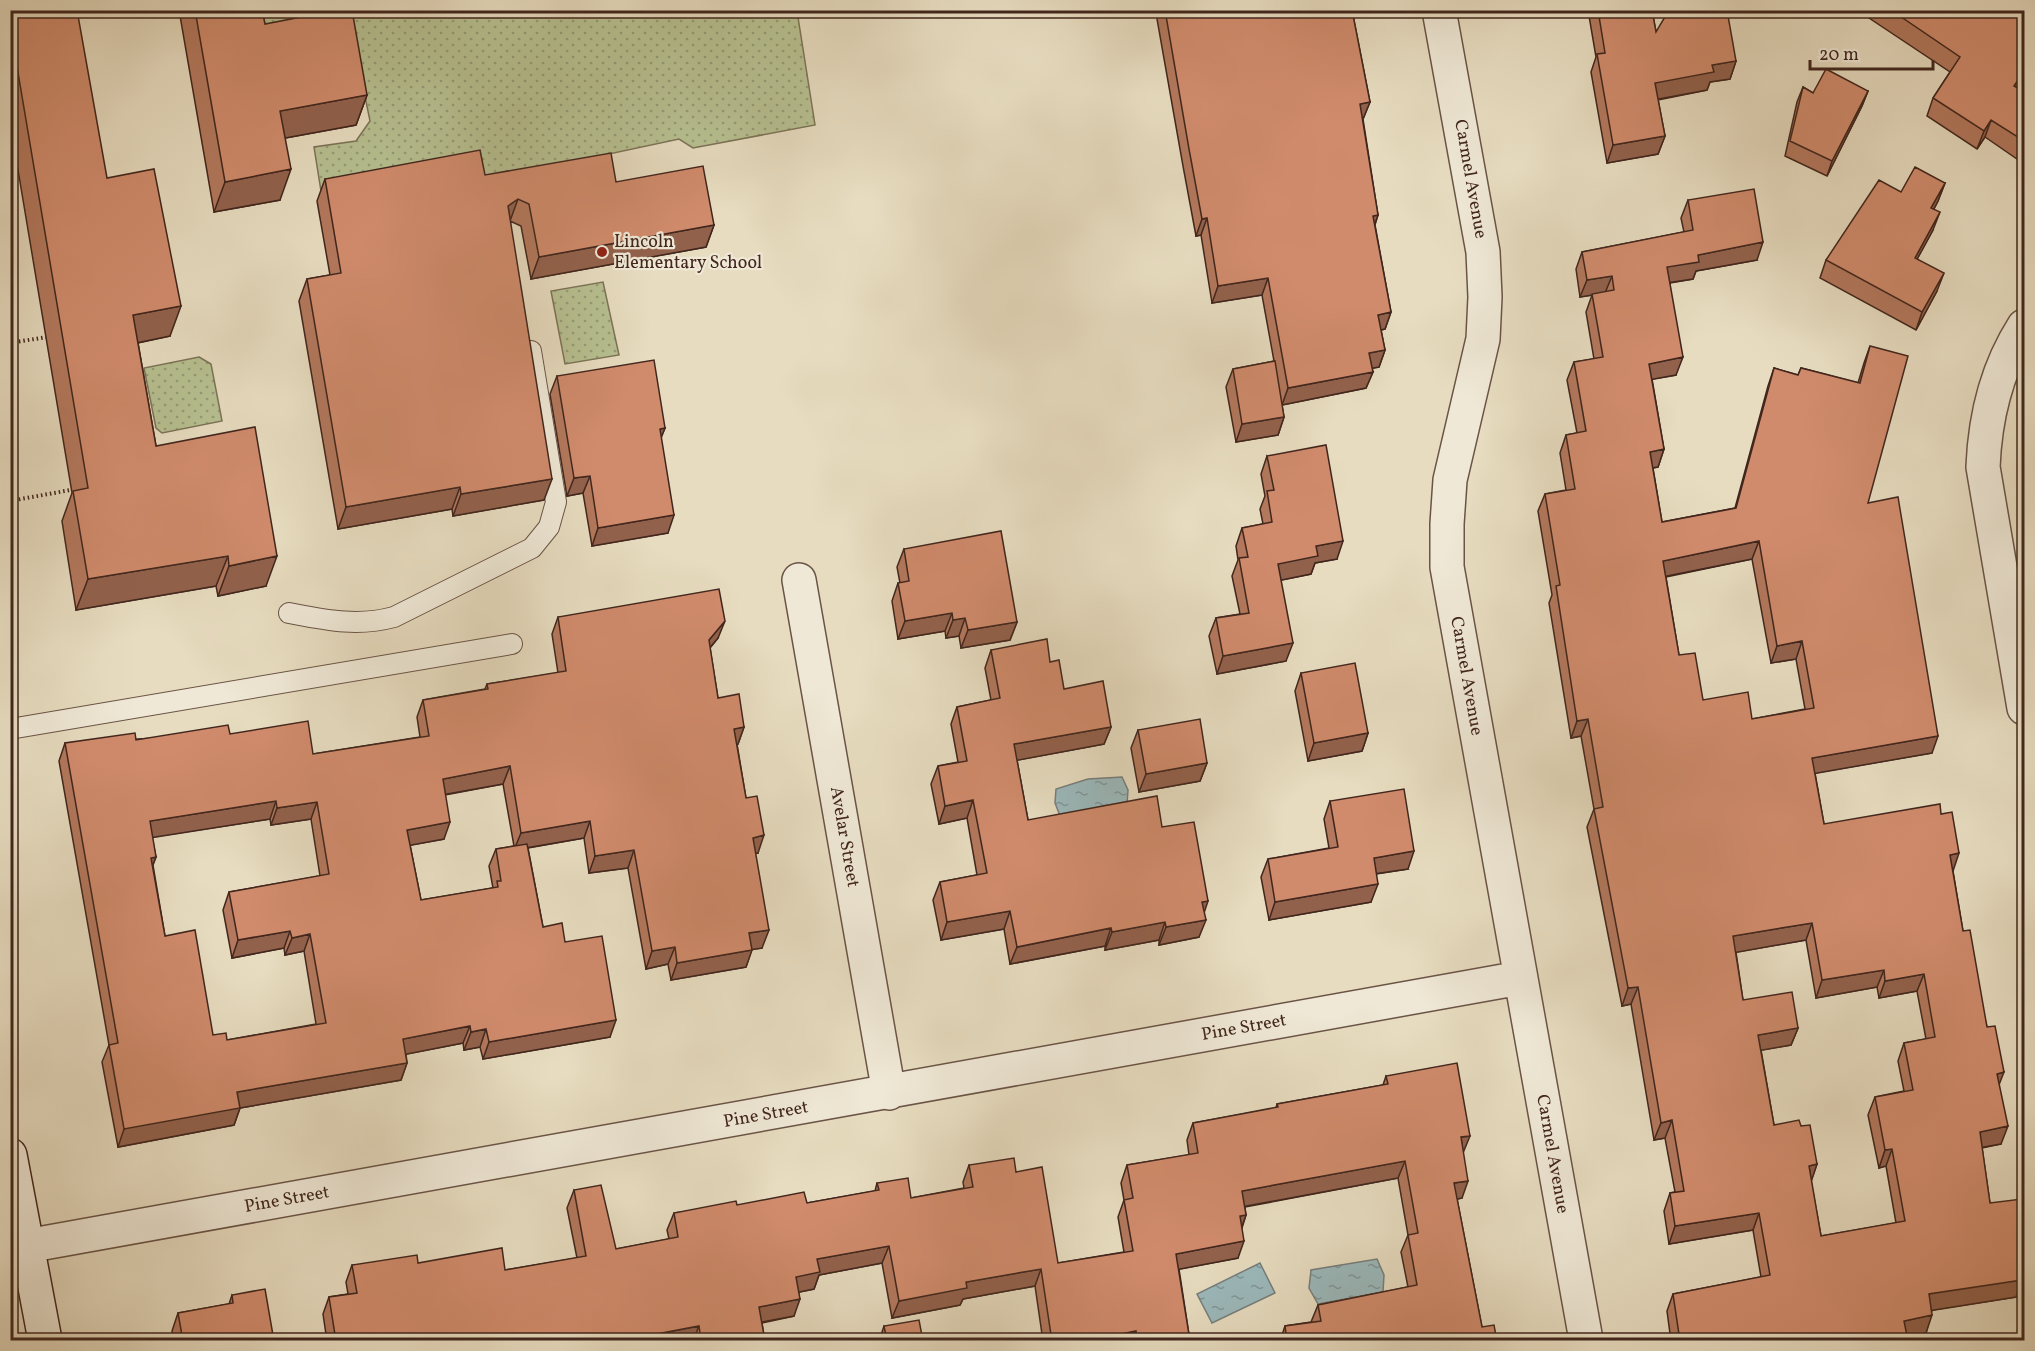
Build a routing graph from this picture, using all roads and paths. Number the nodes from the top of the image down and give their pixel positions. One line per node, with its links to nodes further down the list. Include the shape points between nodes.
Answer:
1 (1439, 10): 13 (street, Carmel Avenue, via 1483,252 1485,297 1483,339 1450,480 1448,567)
2 (2025, 326): 11 (street, via 2014,342 1994,393 1983,467)
3 (527, 327): 9 (lane, via 556,502 549,527 531,548 379,621 334,622)
4 (47, 337): 5 (path)
5 (10, 343)
6 (80, 488): 7 (path)
7 (10, 501)
8 (799, 580): 14 (street, Avelar Street)
9 (289, 613)
10 (512, 644): 12 (lane)
11 (2025, 708)
12 (10, 729)
13 (1520, 978): 14 (street, Pine Street); 18 (street, Carmel Avenue)
14 (889, 1093): 16 (street, Pine Street)
15 (10, 1155): 16 (street)
16 (19, 1248): 17 (street)
17 (45, 1341)
18 (1586, 1341)

